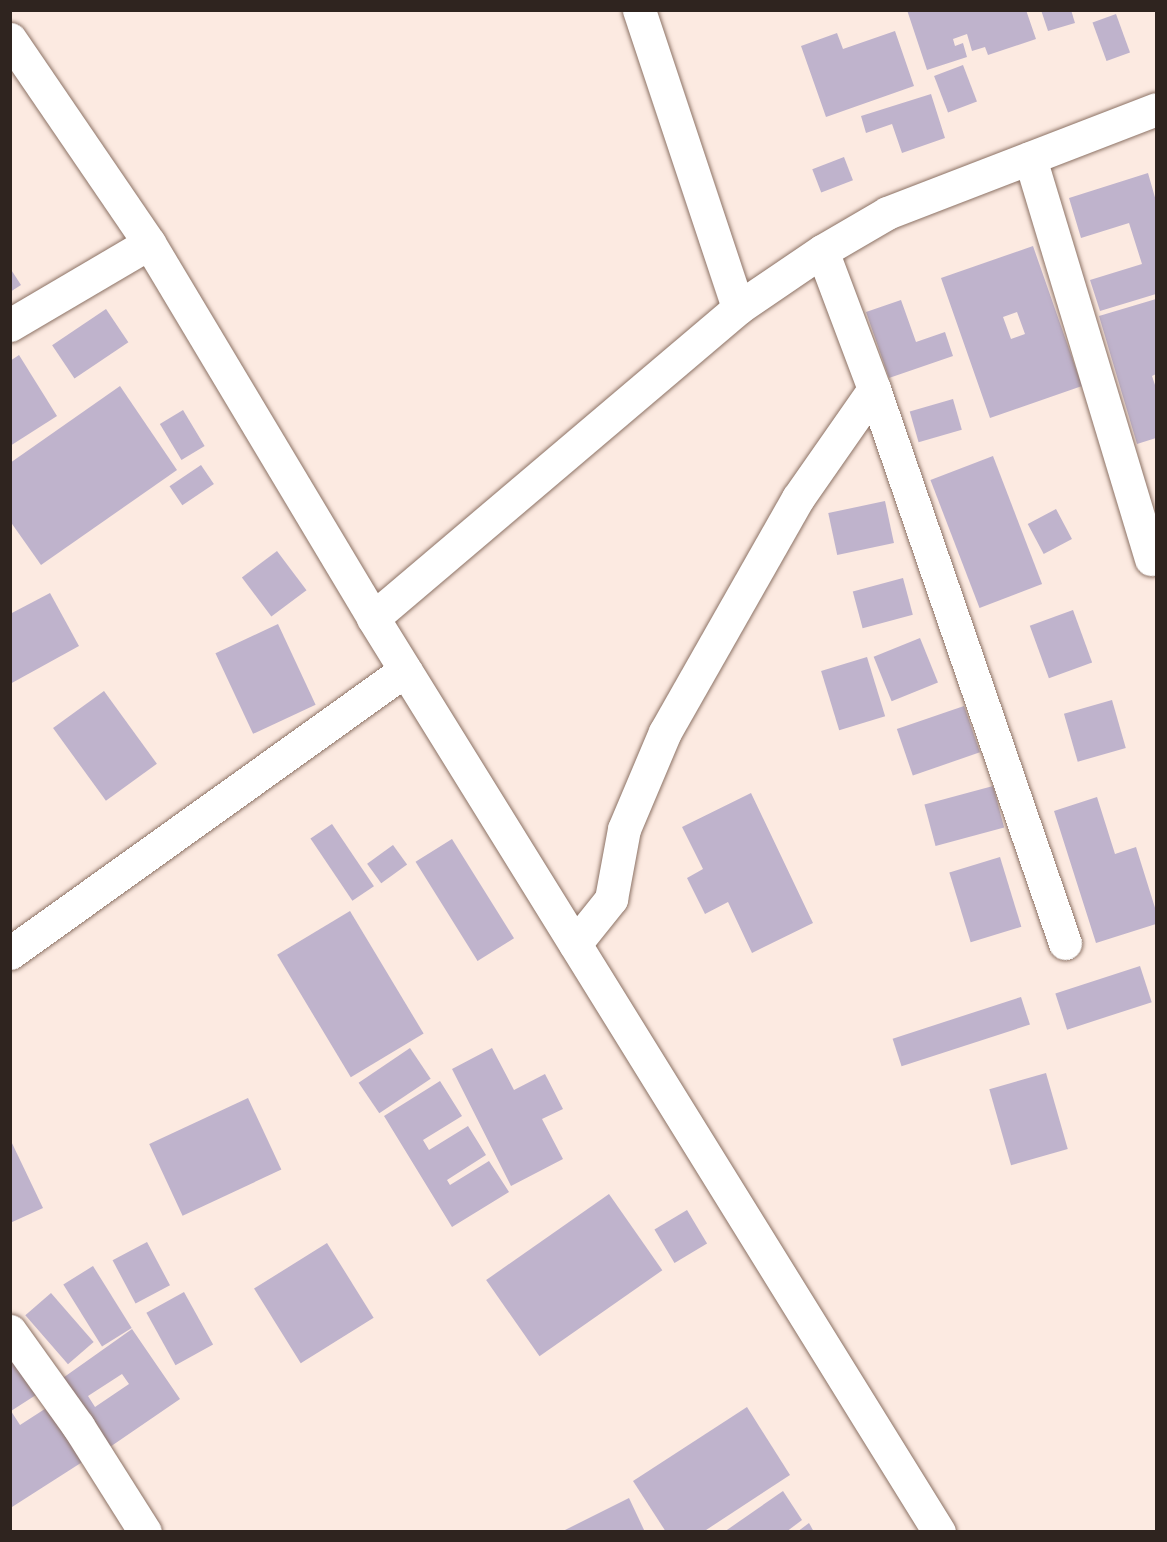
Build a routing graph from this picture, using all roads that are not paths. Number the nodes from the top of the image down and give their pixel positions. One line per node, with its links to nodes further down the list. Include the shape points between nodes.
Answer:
1 (639, 10): 7 (street)
2 (10, 39): 5 (street)
3 (1156, 109): 4 (street)
4 (1030, 158): 6 (street, via 887,213); 10 (street)
5 (149, 243): 8 (street); 11 (street)
6 (822, 251): 7 (street); 9 (street)
7 (738, 308): 11 (street)
8 (10, 325)
9 (873, 389): 13 (street); 14 (street, via 798,498 665,732 624,829 611,899)
10 (1151, 559)
11 (373, 618): 12 (street)
12 (405, 670): 14 (street); 15 (street)
13 (1065, 943)
14 (575, 944): 18 (street)
15 (10, 953)
16 (10, 1331): 17 (street, via 78,1426)
17 (145, 1532)
18 (939, 1532)

